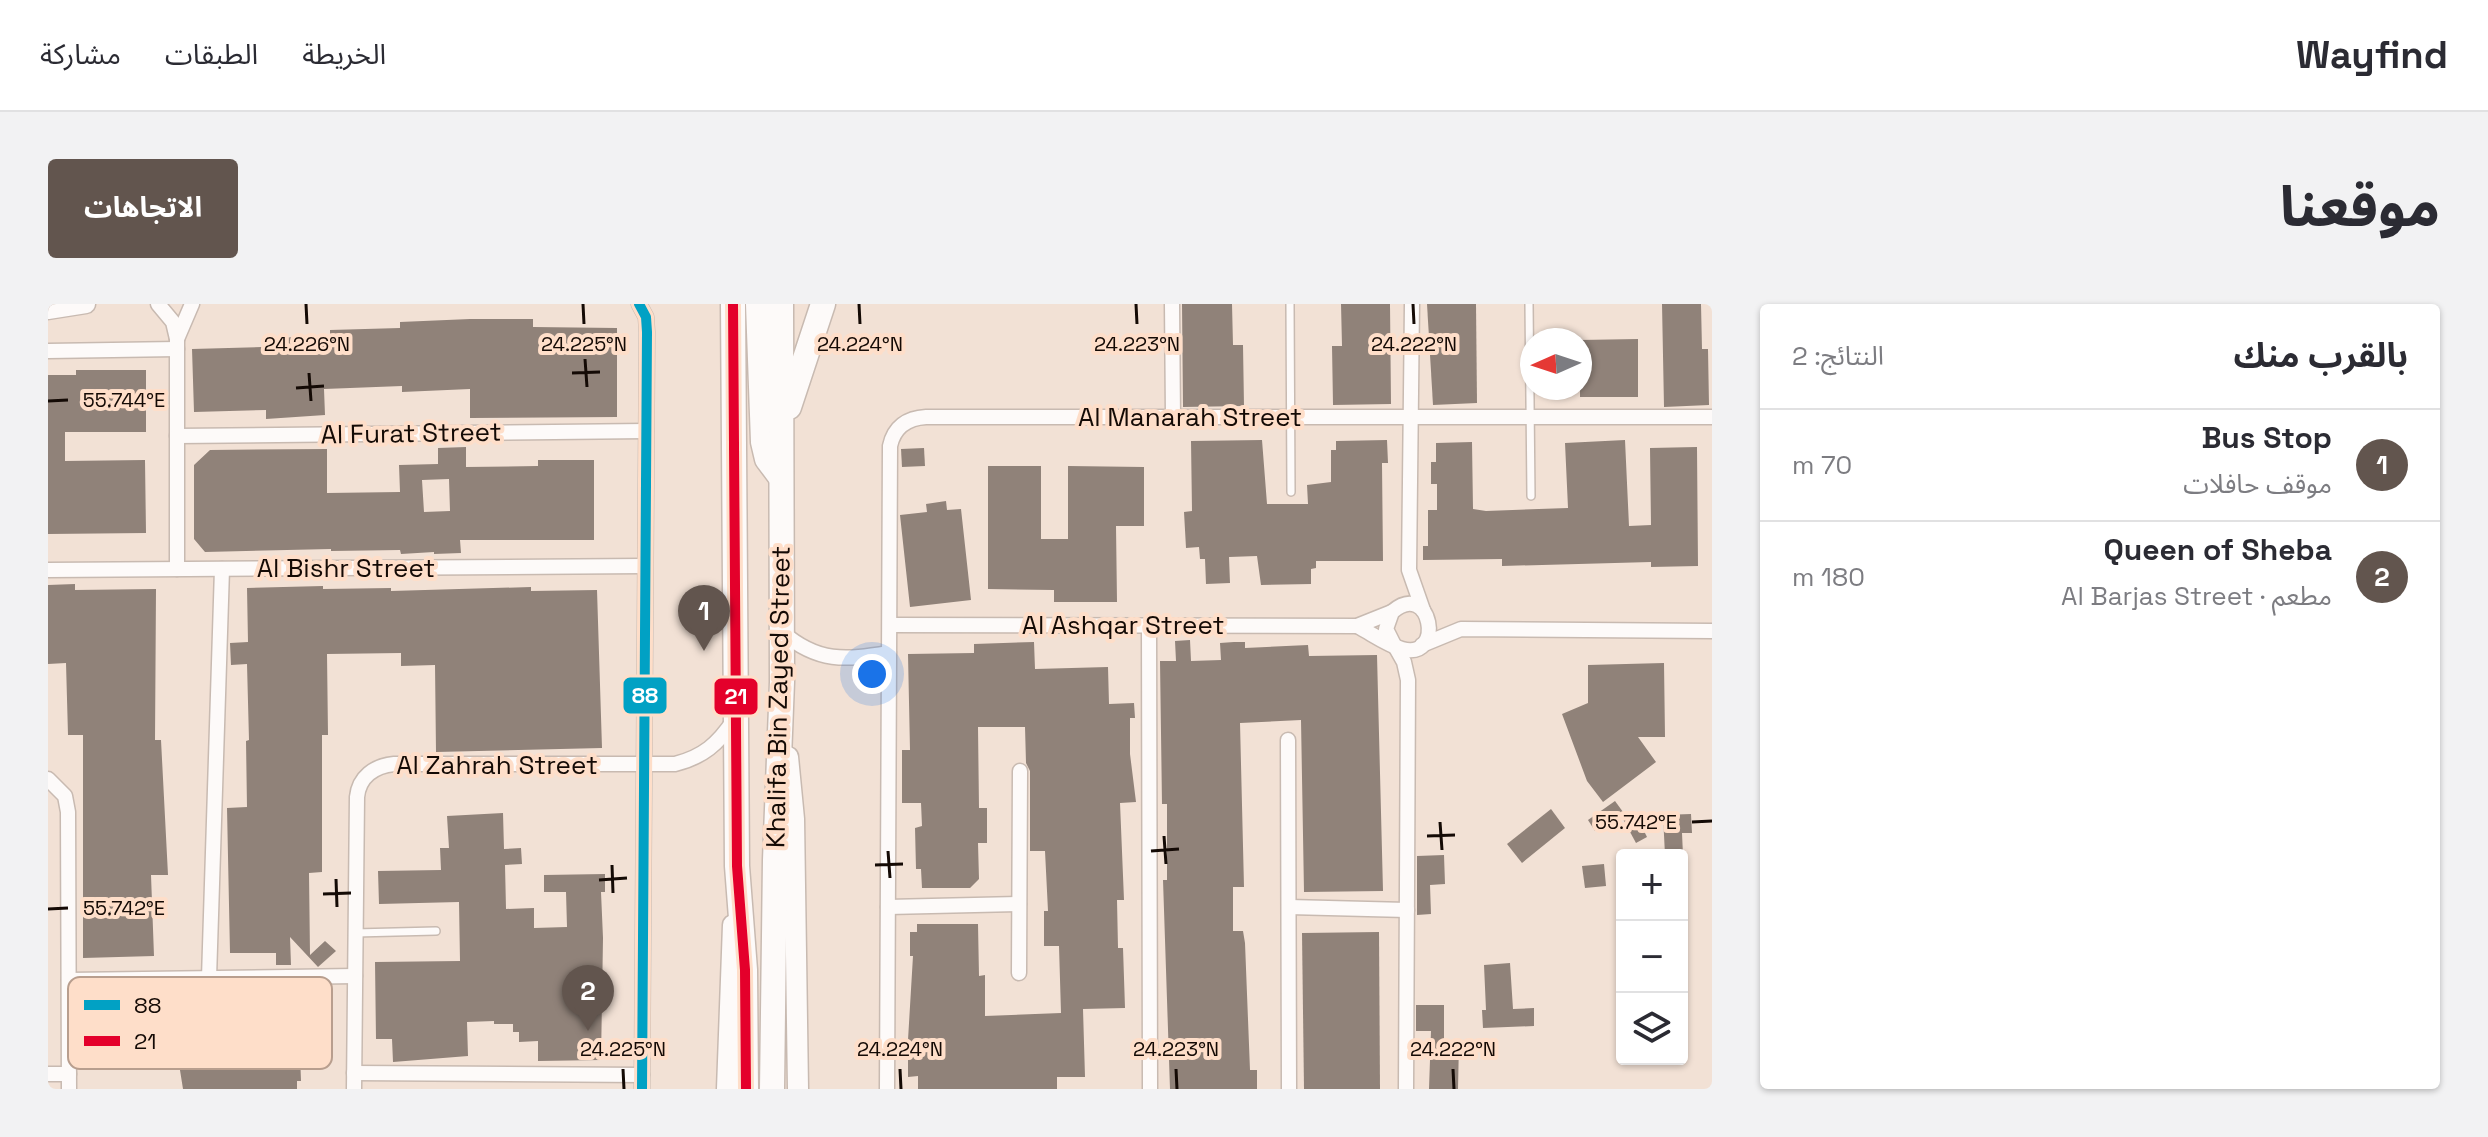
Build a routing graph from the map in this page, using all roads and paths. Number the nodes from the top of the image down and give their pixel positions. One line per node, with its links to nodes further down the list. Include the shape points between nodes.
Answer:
1 (86, 304): 13 (main road)
2 (158, 304): 14 (street, via 173,322)
3 (192, 304): 14 (street)
4 (639, 304): 21 (street, via 646,324)
5 (758, 304): 24 (highway, via 763,442 767,459)
6 (781, 304): 23 (highway, Khalifa Bin Zayed Street)
7 (823, 304): 23 (highway)
8 (1172, 304): 16 (street)
9 (1290, 304): 17 (lane)
10 (1412, 304): 18 (street)
11 (1529, 304): 19 (lane)
12 (731, 309): 45 (highway, Khalifa Bin Zayed Street)
13 (48, 310)
14 (177, 344): 15 (street); 22 (street)
15 (48, 351)
16 (1173, 417): 17 (street, Al Manarah Street); 34 (street, Al Manarah Street, via 926,417 900,426 890,446)
17 (1291, 417): 18 (street, Al Manarah Street); 25 (lane)
18 (1411, 417): 19 (street, Al Manarah Street); 31 (street)
19 (1530, 417): 20 (street, Al Manarah Street); 26 (lane)
20 (1712, 417)
21 (646, 431): 22 (street, Al Furat Street); 27 (street)
22 (177, 436): 28 (street)
23 (781, 437): 24 (highway, Khalifa Bin Zayed Street)
24 (781, 477): 39 (highway, Khalifa Bin Zayed Street)
25 (1291, 492)
26 (1531, 496)
27 (644, 566): 29 (street, Al Bishr Street); 47 (street)
28 (177, 569): 29 (street, Al Bishr Street); 30 (street, Al Bishr Street)
29 (222, 569): 60 (street)
30 (48, 570)
31 (1409, 570): 32 (street); 33 (street)
32 (1393, 611): 33 (street, via 1409,605); 36 (street, Al Ashqar Street); 40 (street, via 1386,629)
33 (1424, 611): 37 (street); 41 (street, via 1430,629)
34 (890, 625): 35 (street, Al Ashqar Street); 42 (street, Al Manarah Street)
35 (1149, 625): 36 (street, Al Ashqar Street); 72 (street)
36 (1357, 626): 40 (street, Al Ashqar Street)
37 (1461, 629): 38 (street); 41 (street)
38 (1712, 631)
39 (782, 632): 42 (street, via 827,657); 44 (highway, Khalifa Bin Zayed Street)
40 (1394, 645): 41 (street, via 1405,650); 43 (street)
41 (1421, 645): 43 (street)
42 (889, 653): 52 (street, Al Manarah Street)
43 (1408, 680): 54 (street)
44 (782, 682): 69 (highway, Khalifa Bin Zayed Street); 70 (main road, via 794,819)
45 (736, 719): 47 (street, Al Zahrah Street, via 698,757); 50 (highway, Khalifa Bin Zayed Street)
46 (1288, 740): 53 (street)
47 (644, 765): 56 (street, Al Zahrah Street, via 394,764 374,770 358,791); 65 (street)
48 (1020, 771): 51 (street)
49 (48, 779): 59 (street, via 67,803)
50 (737, 866): 67 (main road); 68 (highway, Khalifa Bin Zayed Street)
51 (1019, 904): 52 (street); 57 (street)
52 (888, 907): 71 (street, Al Manarah Street)
53 (1289, 907): 54 (street); 73 (street)
54 (1407, 910): 74 (street)
55 (436, 931): 56 (lane)
56 (355, 933): 58 (street, Al Zahrah Street)
57 (1019, 973)
58 (355, 976): 61 (street); 62 (street, Al Zahrah Street)
59 (69, 977)
60 (209, 977)
61 (282, 977)
62 (354, 1073): 65 (street); 66 (street, Al Zahrah Street)
63 (48, 1074): 64 (street)
64 (69, 1082)
65 (642, 1082)
66 (354, 1089)
67 (727, 1089)
68 (746, 1089)
69 (772, 1089)
70 (798, 1089)
71 (887, 1089)
72 (1150, 1089)
73 (1289, 1089)
74 (1406, 1089)

